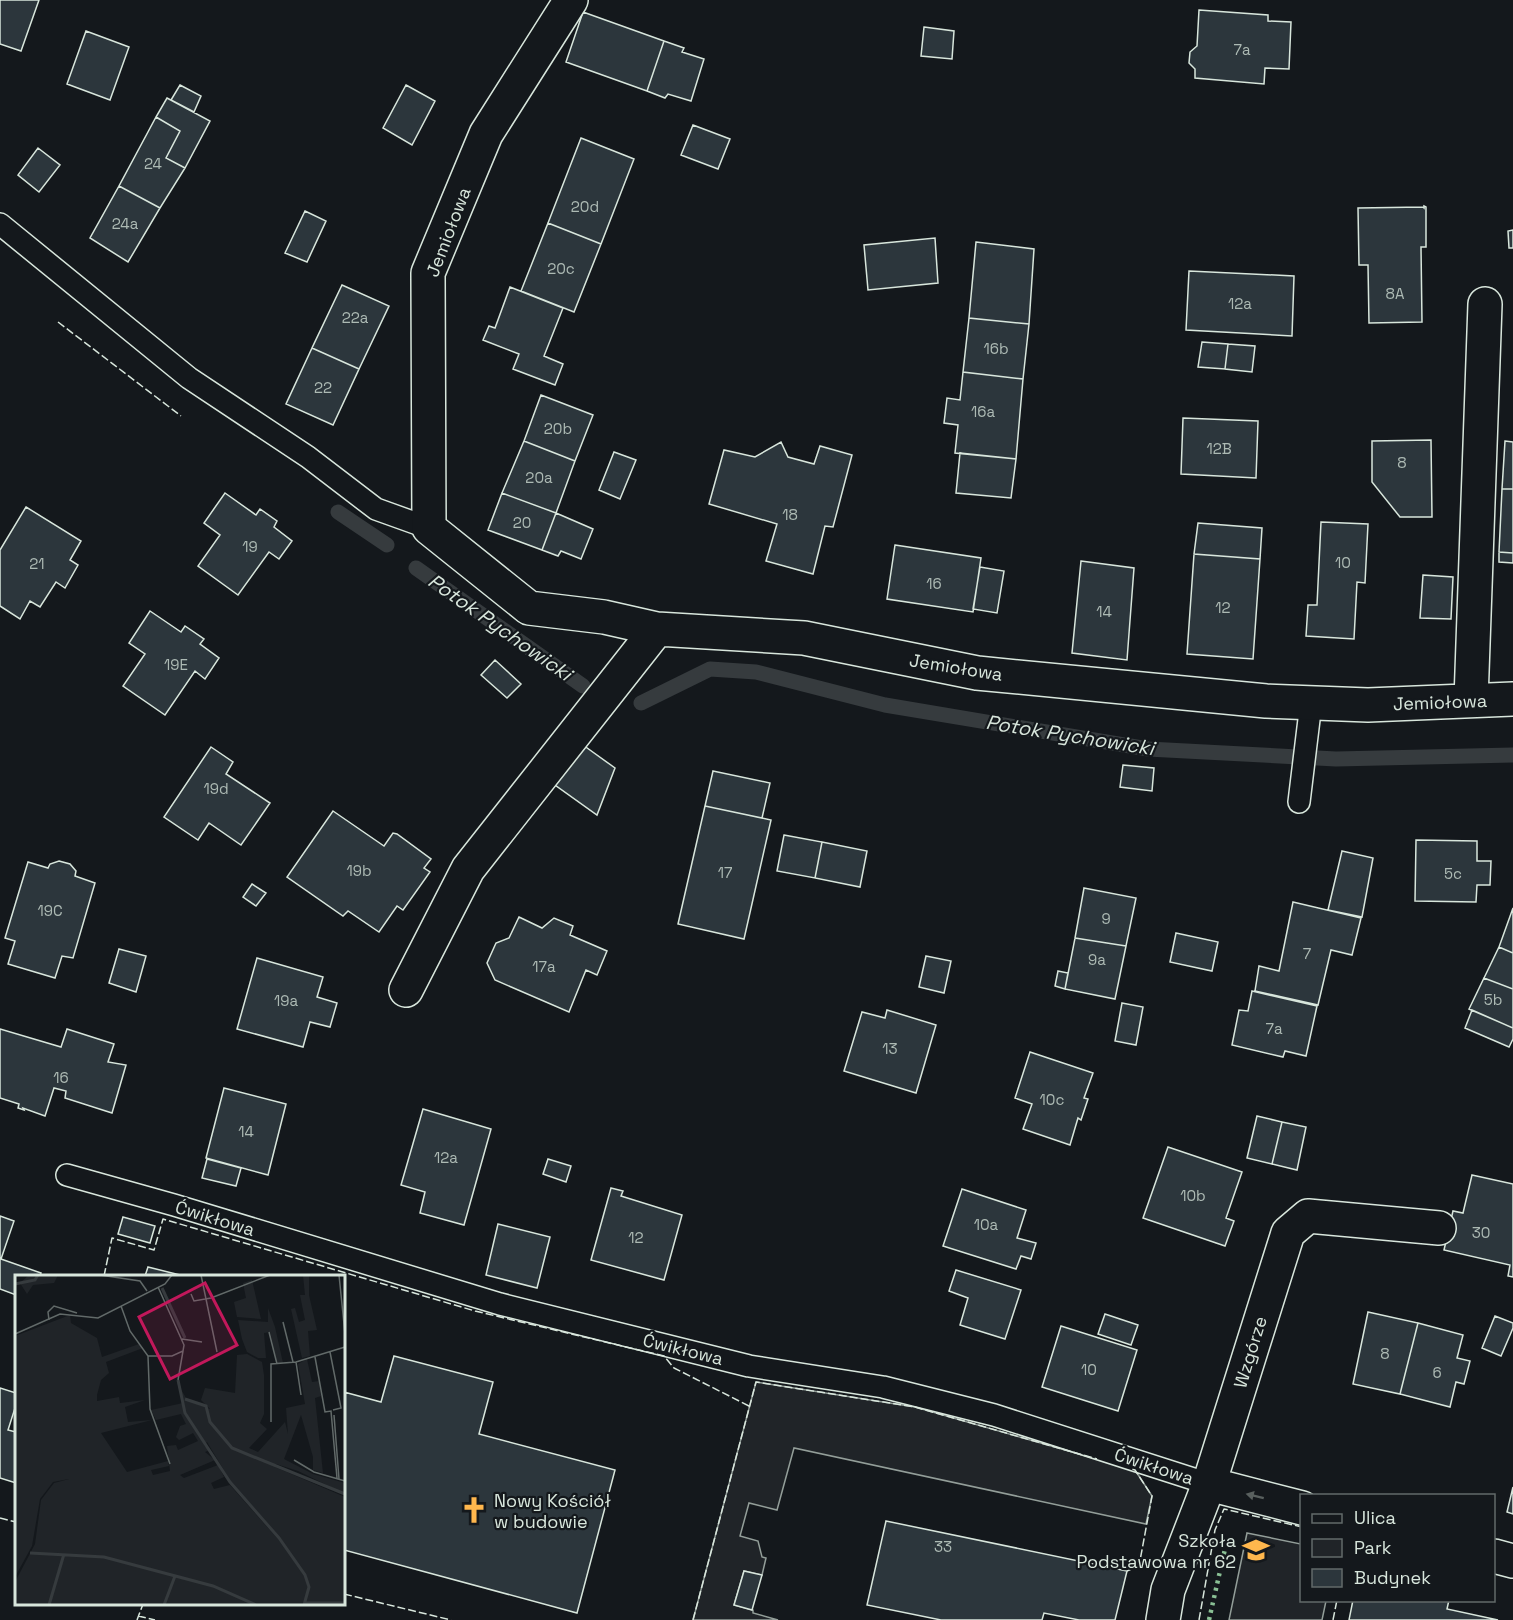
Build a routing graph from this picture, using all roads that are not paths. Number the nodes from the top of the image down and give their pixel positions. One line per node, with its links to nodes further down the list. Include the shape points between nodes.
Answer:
1 (572, 0): 4 (street, Jemiołowa, via 486,134 428,273)
2 (0, 224): 4 (lane, Jemiołowa, via 189,378 376,509)
3 (1485, 304): 7 (street)
4 (429, 528): 5 (street, Jemiołowa, via 529,608 604,617)
5 (657, 629): 8 (street, Jemiołowa, via 804,638 977,673); 10 (street, via 468,869)
6 (1513, 699): 7 (street, Jemiołowa)
7 (1471, 700): 8 (street, Jemiołowa, via 1368,705)
8 (1311, 703): 9 (lane)
9 (1299, 802)
10 (406, 990)
11 (67, 1175): 13 (lane, Ćwikłowa, via 500,1304 749,1365 884,1387 993,1415)
12 (1439, 1228): 13 (street, Wzgórze, via 1308,1216 1288,1233)
13 (1209, 1484): 14 (street, Ćwikłowa, one-way to 13); 17 (street, Wzgórze, via 1168,1590)
14 (1300, 1507)
15 (1495, 1556): 16 (street)
16 (1513, 1561)
17 (1163, 1620)

